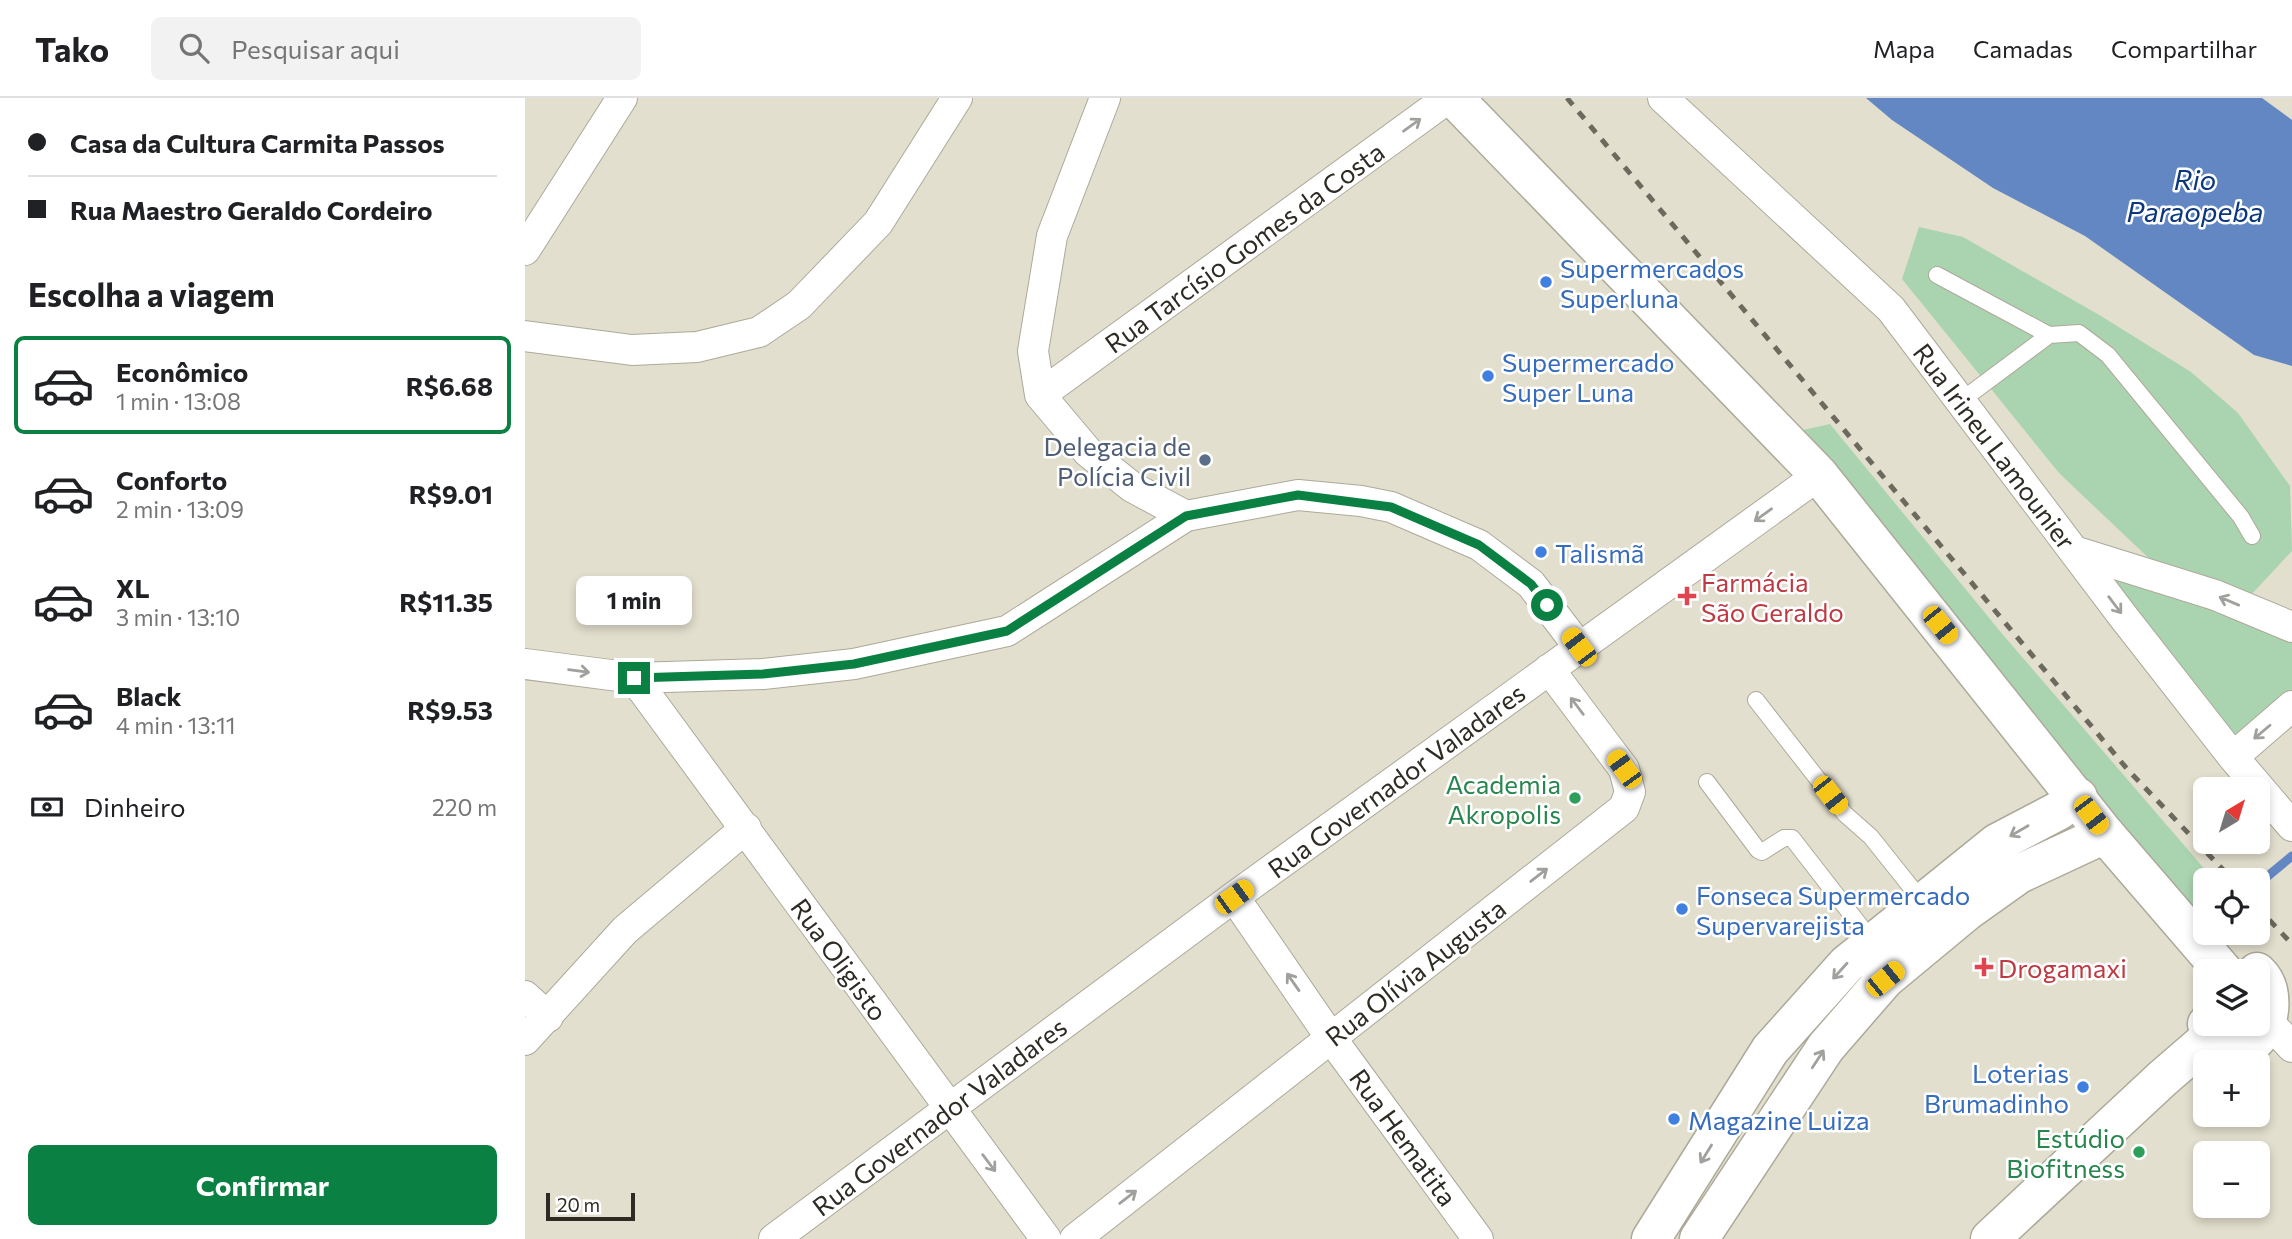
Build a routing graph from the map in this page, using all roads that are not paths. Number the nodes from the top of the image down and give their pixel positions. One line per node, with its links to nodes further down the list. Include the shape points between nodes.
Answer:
1 (622, 98): 7 (street)
2 (957, 98): 9 (street, via 878,223 799,305 759,332 697,347 632,350)
3 (1105, 98): 11 (street, via 1052,236 1033,351)
4 (1448, 98): 11 (street, Rua Tarcísio Gomes da Costa, one-way to 4)
5 (1454, 98): 13 (street)
6 (1663, 98): 12 (street, Rua Irineu Lamounier, via 1891,309)
7 (525, 250)
8 (1937, 275): 10 (lane)
9 (525, 335)
10 (2049, 335): 12 (lane); 15 (lane, via 2079,333 2108,355)
11 (1040, 395): 14 (street, via 1088,452 1132,487)
12 (1962, 400): 16 (street, Rua Irineu Lamounier)
13 (1819, 475): 18 (street, Rua Governador Valadares, one-way to 18); 26 (street)
14 (1186, 516): 18 (street, via 1298,495 1391,507 1479,545 1531,584); 21 (street, via 1007,631 854,664 763,674)
15 (2252, 536)
16 (2074, 551): 17 (street, one-way to 16, via 2215,595); 24 (street, Rua Irineu Lamounier, one-way to 24)
17 (2292, 627)
18 (1579, 647): 20 (street, Rua Governador Valadares)
19 (525, 664): 21 (street, one-way to 21)
20 (1549, 669): 30 (street, Rua Governador Valadares); 39 (street, Rua Olívia Augusta, one-way to 20, via 1624,808 1630,792 1624,769)
21 (634, 678): 28 (street, Rua Oligisto)
22 (1756, 701): 31 (lane, via 1845,814 1871,837)
23 (2292, 706): 24 (street, one-way to 24)
24 (2233, 757): 27 (street, Rua Irineu Lamounier)
25 (1707, 782): 32 (lane, via 1758,850 1792,838)
26 (2077, 797): 29 (street); 31 (street, one-way to 31, via 1997,843)
27 (2292, 826)
28 (746, 828): 36 (street, via 625,930); 44 (street, Rua Oligisto)
29 (2105, 834): 33 (street); 43 (street, one-way to 29, via 1826,1047 1885,979 2019,874)
30 (1234, 897): 39 (street, Rua Hematita, one-way to 30); 44 (street, Rua Governador Valadares)
31 (1922, 901): 32 (street)
32 (1872, 941): 42 (street, one-way to 42, via 1770,1050)
33 (2213, 959)
34 (2270, 972): 40 (street, via 2283,997)
35 (525, 996): 36 (street)
36 (548, 1017): 41 (street)
37 (2195, 1036): 51 (street, via 2162,1078)
38 (2224, 1036): 40 (street, via 2234,1047 2246,1048)
39 (1331, 1038): 47 (street, Rua Olívia Augusta, one-way to 39); 48 (street, Rua Hematita)
40 (2285, 1039)
41 (525, 1040)
42 (1755, 1075): 43 (street); 49 (street, one-way to 49)
43 (1791, 1099): 50 (street)
44 (948, 1108): 45 (street, Rua Governador Valadares); 46 (street, Rua Oligisto, one-way to 46)
45 (774, 1239)
46 (1046, 1239)
47 (1075, 1239)
48 (1478, 1239)
49 (1651, 1239)
50 (1699, 1239)
51 (1990, 1239)

